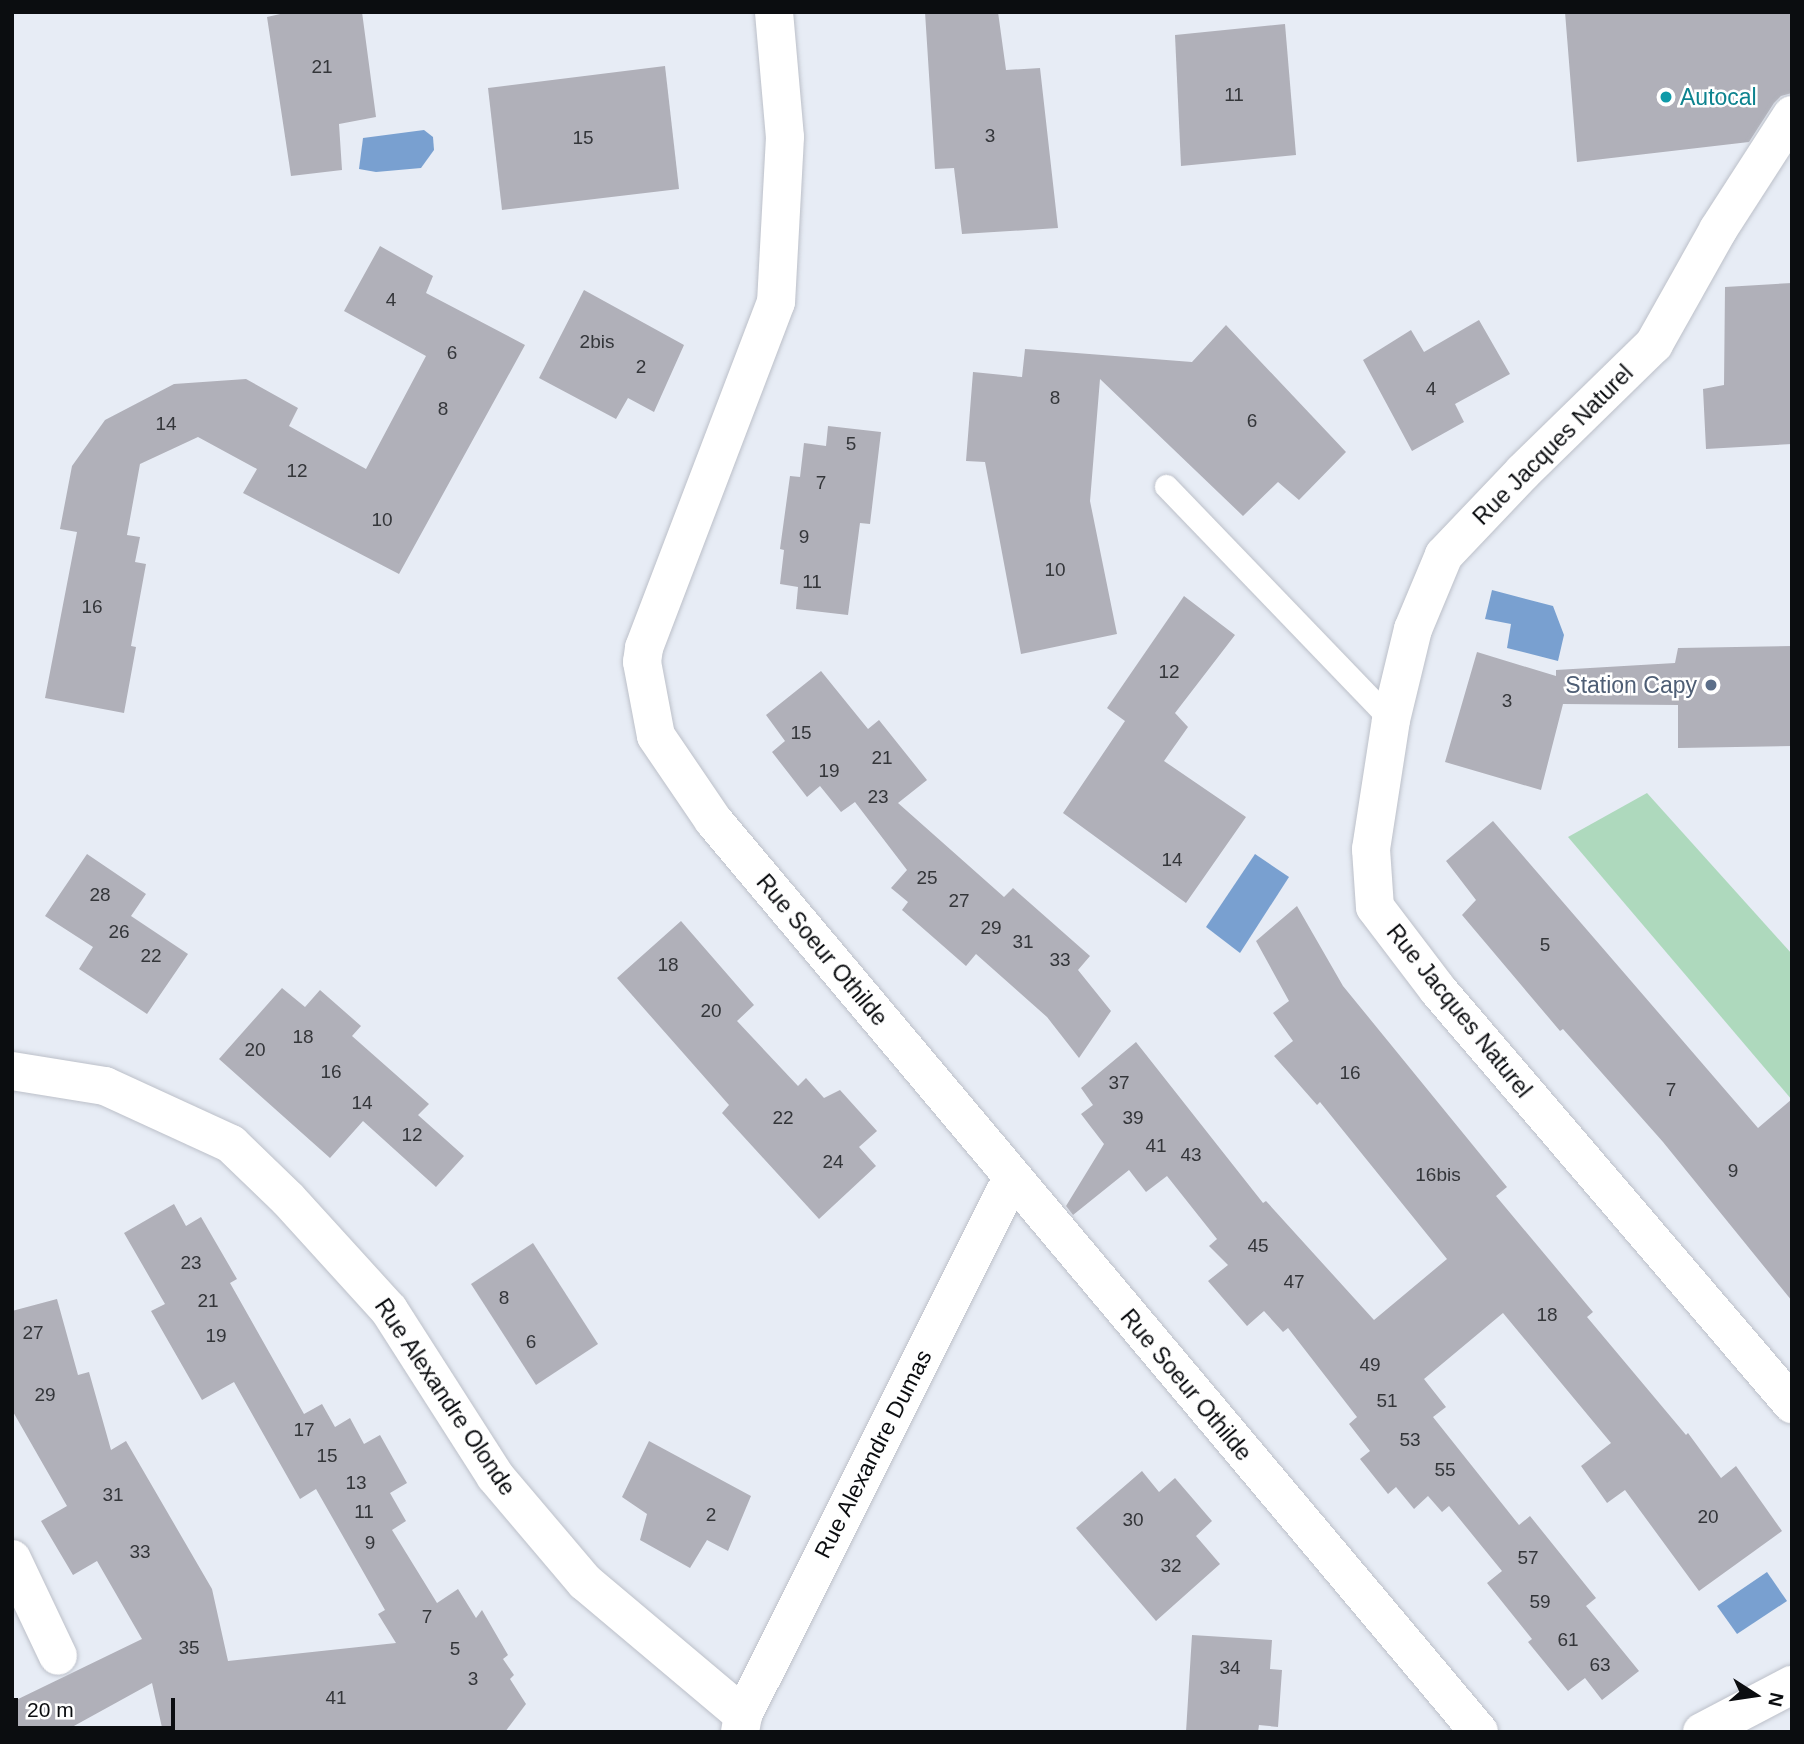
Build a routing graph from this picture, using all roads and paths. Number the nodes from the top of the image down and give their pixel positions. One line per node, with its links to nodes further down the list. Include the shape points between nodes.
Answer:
1 (774, 12): 6 (street, Rue Soeur Othilde, via 785,137 776,302 643,648 656,736 713,820)
2 (1792, 115): 4 (street, Rue Jacques Naturel, via 1718,230 1654,344 1444,555 1413,629)
3 (1166, 486): 4 (lane)
4 (1391, 720): 7 (street, Rue Jacques Naturel, via 1371,849 1375,907 1438,990)
5 (12, 1072): 11 (street, Rue Alexandre Olonde, via 105,1086 230,1144 288,1199 389,1310 495,1476 585,1582)
6 (1012, 1178): 11 (street, Rue Alexandre Dumas); 12 (street, Rue Soeur Othilde)
7 (1792, 1404)
8 (12, 1559): 9 (street)
9 (58, 1656)
10 (1792, 1685): 13 (street)
11 (742, 1723)
12 (1479, 1732)
13 (1702, 1732)

